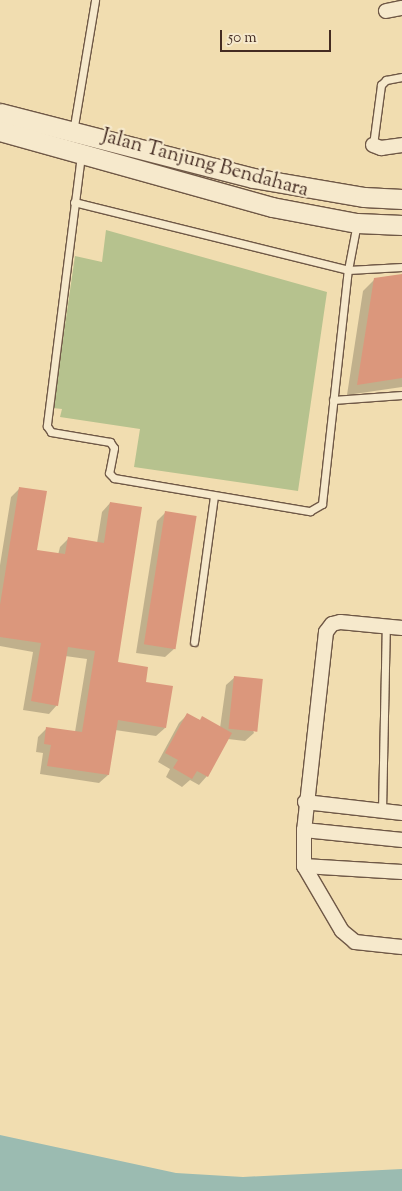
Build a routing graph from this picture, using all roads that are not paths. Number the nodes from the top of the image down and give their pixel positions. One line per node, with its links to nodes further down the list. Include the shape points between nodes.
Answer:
1 (95, 0): 7 (lane)
2 (402, 8): 3 (street)
3 (386, 11)
4 (402, 77): 8 (lane, via 386,80 381,85)
5 (0, 113): 7 (main road, Jalan Tanjung Bendahara)
6 (0, 131): 10 (main road, Jalan Tanjung Bendahara)
7 (73, 132): 11 (main road, Jalan Tanjung Bendahara, via 253,178 364,197)
8 (373, 145): 9 (street, via 380,148)
9 (402, 145)
10 (81, 154): 12 (lane); 13 (main road, Jalan Tanjung Bendahara, via 272,206)
11 (402, 199)
12 (74, 202): 16 (lane); 19 (lane, via 47,426 51,432 110,442 114,448 109,472 114,478)
13 (357, 223): 14 (main road, Jalan Tanjung Bendahara); 16 (lane)
14 (402, 225)
15 (402, 267): 16 (lane)
16 (348, 270): 18 (lane)
17 (402, 395): 18 (lane)
18 (333, 400): 19 (lane, via 322,504 316,509)
19 (214, 496): 22 (lane)
20 (386, 626): 21 (street); 23 (street, via 340,622 332,624 326,632); 24 (lane)
21 (402, 628)
22 (194, 642)
23 (306, 802): 24 (street); 26 (street)
24 (382, 811): 25 (street)
25 (402, 814)
26 (304, 830): 27 (street); 28 (street)
27 (402, 840)
28 (304, 866): 29 (street); 30 (street, via 347,938 363,944)
29 (402, 872)
30 (402, 947)

